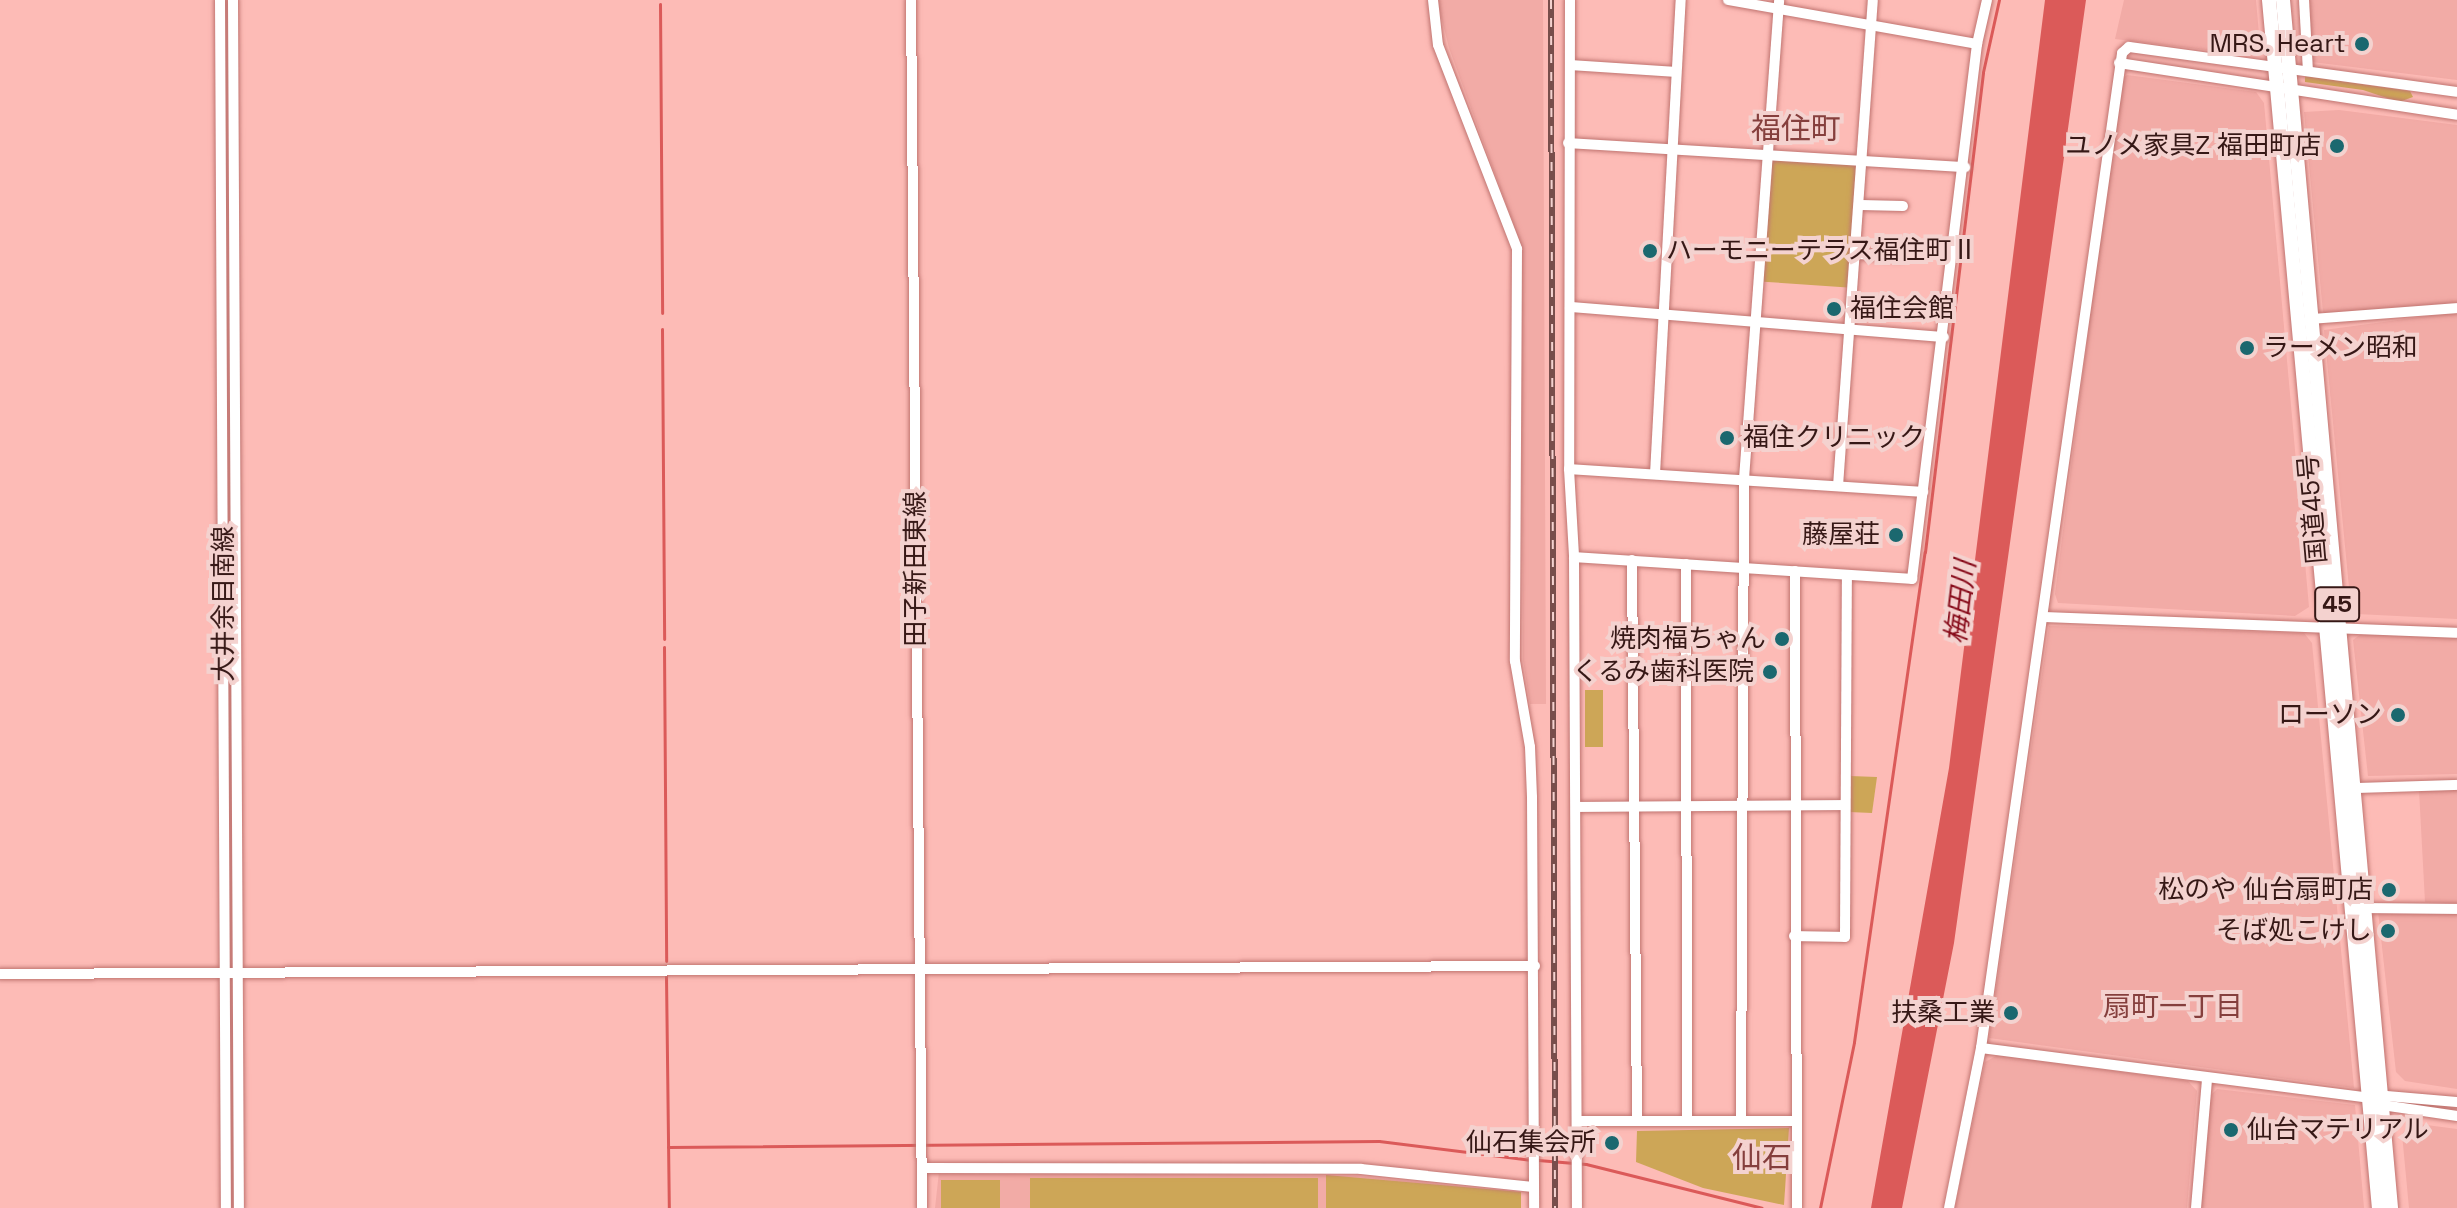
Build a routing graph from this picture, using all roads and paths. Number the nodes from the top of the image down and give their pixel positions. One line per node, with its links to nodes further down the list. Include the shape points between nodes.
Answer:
1 (220, 0): 68 (street, 大井余目南線)
2 (233, 0): 68 (street)
3 (911, 0): 67 (street, 田子新田東線)
4 (1433, 0): 66 (street, via 1438,45 1517,249 1515,661 1530,747)
5 (1570, 0): 17 (street)
6 (1681, 0): 20 (street)
7 (1728, 0): 13 (street)
8 (1873, 0): 14 (street)
9 (1987, 0): 15 (street)
10 (2269, 0): 18 (highway, 国道45号 / 45)
11 (2283, 0): 18 (highway, 国道45号 / 45)
12 (2304, 0): 19 (street)
13 (1779, 4): 14 (street); 26 (street)
14 (1871, 24): 15 (street); 27 (street)
15 (1977, 44): 28 (street)
16 (2119, 63): 18 (street, via 2129,47); 21 (street); 51 (street)
17 (1571, 65): 20 (street); 24 (street)
18 (2280, 68): 19 (street); 21 (highway, 国道45号 / 45)
19 (2308, 71): 22 (street)
20 (1676, 72): 25 (street)
21 (2282, 87): 23 (street); 36 (highway, 国道45号 / 45); 52 (highway, 国道45号 / 45)
22 (2457, 92)
23 (2457, 115)
24 (1568, 143): 25 (street); 33 (street)
25 (1671, 149): 26 (street); 35 (street)
26 (1766, 153): 27 (street); 37 (street)
27 (1863, 160): 28 (street); 29 (street)
28 (1965, 167): 39 (street)
29 (1861, 205): 30 (street); 31 (street)
30 (1903, 206)
31 (1857, 254): 32 (street); 38 (street)
32 (1901, 256)
33 (1570, 307): 35 (street); 40 (street)
34 (2457, 308): 36 (street)
35 (1667, 314): 37 (street); 41 (street)
36 (2311, 319): 53 (highway, 国道45号 / 45)
37 (1756, 322): 38 (street); 42 (street)
38 (1850, 329): 39 (street); 43 (street)
39 (1944, 337): 44 (street)
40 (1569, 469): 41 (street); 45 (street)
41 (1655, 474): 42 (street)
42 (1744, 479): 43 (street); 48 (street)
43 (1838, 486): 44 (street)
44 (1923, 492): 50 (street, via 1912,579)
45 (1574, 557): 46 (street); 62 (street)
46 (1632, 560): 47 (street); 60 (street)
47 (1686, 564): 48 (street); 57 (street)
48 (1741, 568): 49 (street); 58 (street)
49 (1795, 571): 50 (street); 61 (street)
50 (1847, 576): 59 (street)
51 (2043, 617): 52 (street); 70 (street)
52 (2324, 627): 53 (street); 72 (highway, 国道45号 / 45)
53 (2339, 627): 54 (street); 56 (highway, 国道45号 / 45)
54 (2457, 633)
55 (2457, 785): 56 (street)
56 (2354, 788): 63 (highway, 国道45号 / 45)
57 (1685, 805): 58 (street); 60 (street); 77 (street)
58 (1740, 805): 61 (street); 78 (street)
59 (1845, 805): 61 (street); 65 (street, via 1845,937)
60 (1634, 806): 62 (street); 75 (street)
61 (1794, 806): 65 (street)
62 (1577, 807): 76 (street)
63 (2365, 908): 64 (street); 72 (highway, 国道45号 / 45)
64 (2457, 909)
65 (1794, 936): 79 (street)
66 (1535, 966): 67 (street); 81 (street)
67 (917, 969): 68 (street); 80 (street, 田子新田東線)
68 (232, 971): 69 (street); 82 (street, 大井余目南線); 83 (street)
69 (0, 974)
70 (1981, 1048): 71 (street); 88 (street)
71 (2207, 1080): 72 (street); 89 (street)
72 (2377, 1098): 73 (street); 74 (street); 90 (highway, 国道45号 / 45); 91 (highway, 国道45号 / 45)
73 (2457, 1102)
74 (2457, 1116)
75 (1637, 1120): 76 (street); 77 (street)
76 (1577, 1121): 86 (street)
77 (1687, 1121): 78 (street)
78 (1741, 1121): 79 (street)
79 (1794, 1121): 87 (street)
80 (923, 1168): 81 (street, via 1361,1169); 84 (street)
81 (1533, 1187): 85 (street)
82 (226, 1208)
83 (239, 1208)
84 (922, 1208)
85 (1534, 1208)
86 (1577, 1208)
87 (1797, 1208)
88 (1949, 1208)
89 (2196, 1208)
90 (2379, 1208)
91 (2391, 1208)

